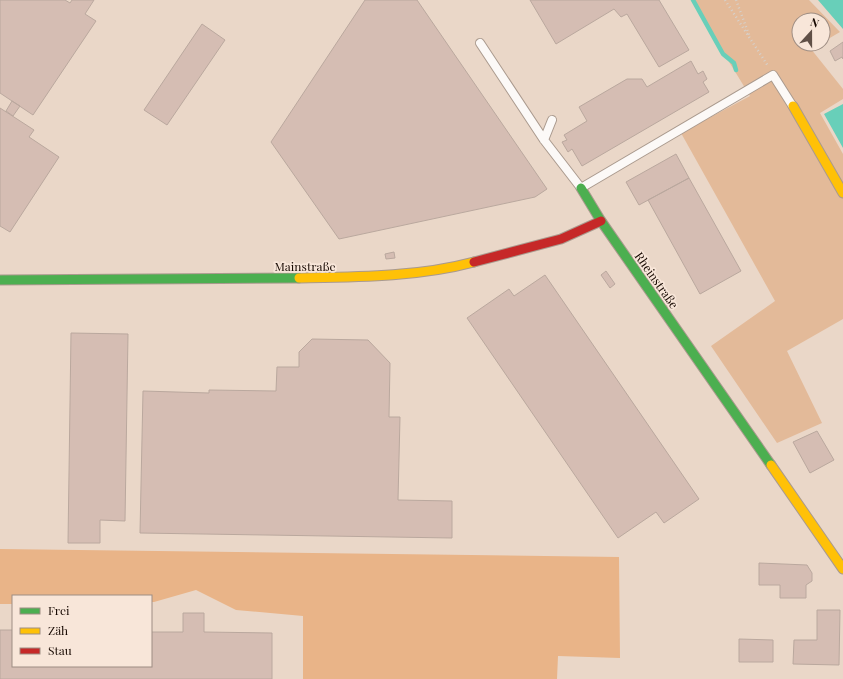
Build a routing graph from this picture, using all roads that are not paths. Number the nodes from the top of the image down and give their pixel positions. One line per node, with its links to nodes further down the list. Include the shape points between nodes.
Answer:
1 (480, 43): 4 (lane)
2 (793, 106): 5 (lane, via 774,75); 6 (street)
3 (552, 120): 4 (lane)
4 (544, 140): 5 (lane)
5 (581, 188): 7 (street, Rheinstraße)
6 (843, 193)
7 (601, 221): 8 (street, Mainstraße, via 561,238 459,266 372,277); 9 (street, Rheinstraße)
8 (0, 280)
9 (843, 569)

